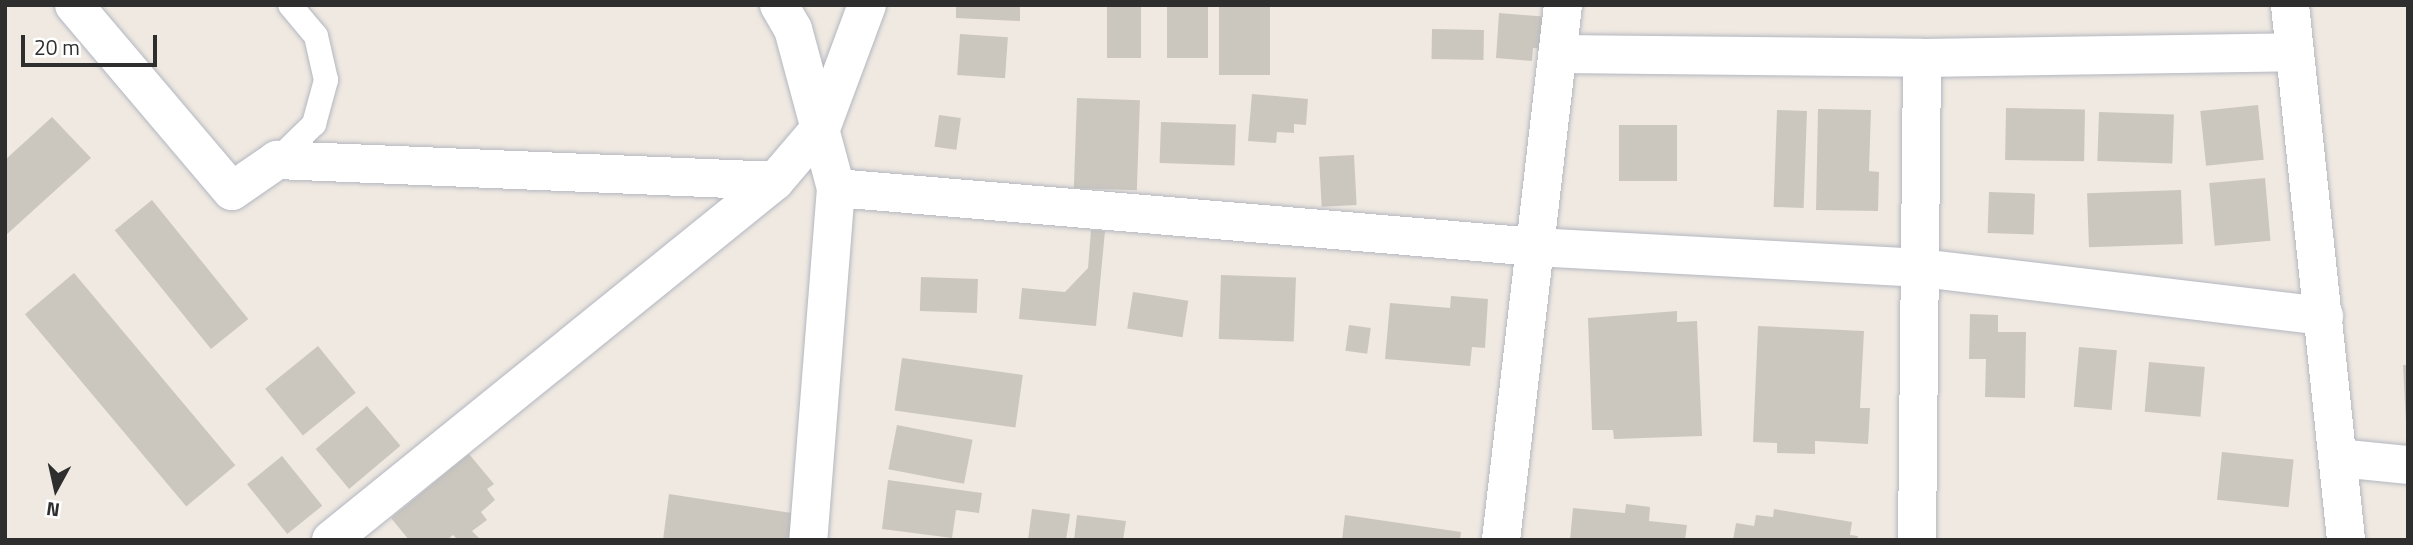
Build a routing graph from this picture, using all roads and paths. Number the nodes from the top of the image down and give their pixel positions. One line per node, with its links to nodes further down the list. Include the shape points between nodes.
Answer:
1 (74, 5): 11 (street, via 232,191)
2 (290, 5): 11 (lane, via 316,36 326,80 314,124)
3 (779, 5): 10 (street, via 793,29)
4 (867, 5): 10 (street)
5 (1563, 5): 8 (street)
6 (2290, 5): 7 (street)
7 (2295, 52): 9 (street); 16 (street)
8 (1558, 54): 9 (street); 14 (street)
9 (1922, 58): 15 (street)
10 (822, 126): 12 (street); 13 (street)
11 (277, 160): 12 (street)
12 (775, 181): 19 (street)
13 (836, 188): 14 (street); 20 (street)
14 (1535, 247): 15 (street); 21 (street)
15 (1920, 268): 16 (street); 22 (street)
16 (2324, 316): 17 (street)
17 (2339, 458): 18 (street); 23 (street)
18 (2408, 465)
19 (331, 540)
20 (808, 540)
21 (1501, 540)
22 (1917, 540)
23 (2346, 540)

